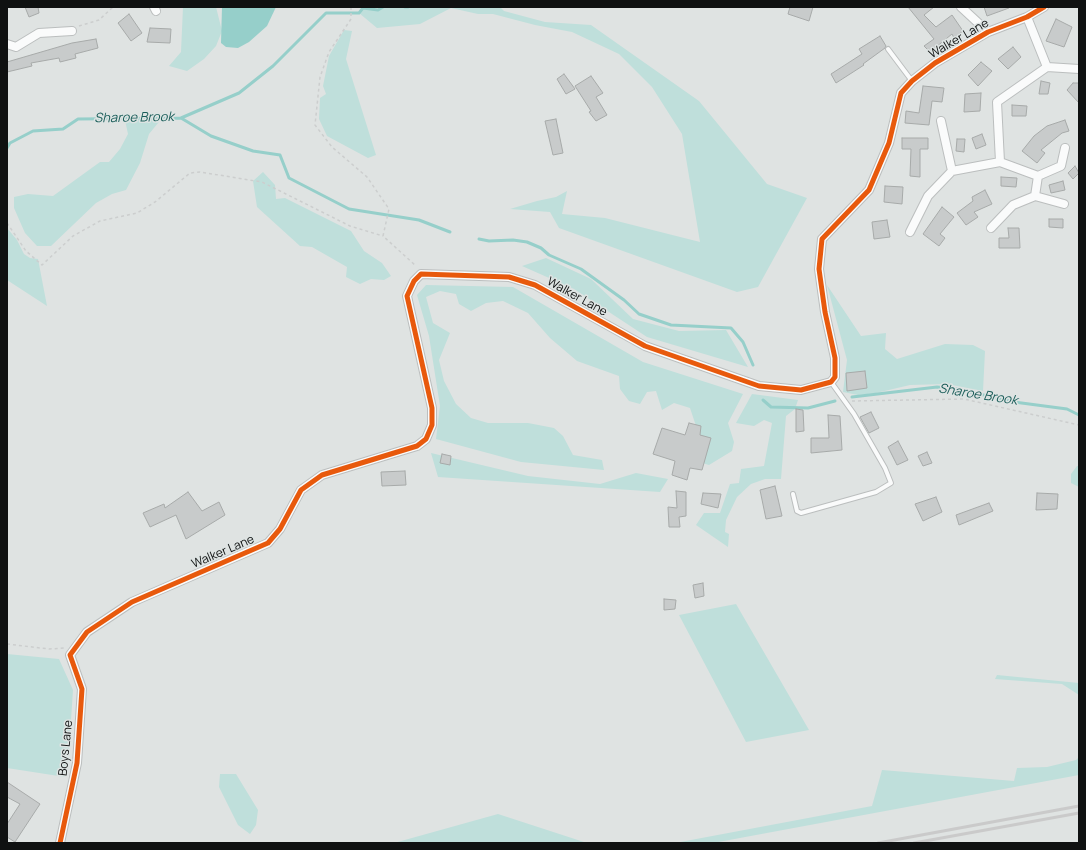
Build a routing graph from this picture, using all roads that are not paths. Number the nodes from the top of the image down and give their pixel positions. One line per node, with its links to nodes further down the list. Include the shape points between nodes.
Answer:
1 (961, 7): 5 (street)
2 (1044, 7): 3 (street, Walker Lane)
3 (1027, 17): 5 (street, Walker Lane); 8 (street)
4 (72, 31): 6 (street, via 39,33 16,47)
5 (988, 32): 10 (street, Walker Lane, via 934,63)
6 (7, 44)
7 (888, 49): 10 (lane)
8 (1047, 67): 9 (street); 13 (street, via 997,102)
9 (1079, 69)
10 (912, 81): 20 (street, Walker Lane, via 901,93 889,143 869,190 822,239 818,269 835,358 835,377)
11 (941, 121): 14 (street)
12 (1065, 148): 15 (street, via 1061,166)
13 (1000, 162): 14 (street); 15 (street)
14 (952, 171): 19 (street, via 928,196)
15 (1038, 176): 16 (street)
16 (1035, 196): 17 (street); 18 (street, via 1013,205)
17 (1064, 204)
18 (991, 228)
19 (910, 232)
20 (832, 382): 21 (lane, via 872,444 891,483 876,492 801,513 797,511); 22 (street, Walker Lane, via 801,390 759,386 645,346 535,285 509,277 421,274 414,281 407,296 432,408 432,425 426,439 417,446 322,475 301,490 280,529 268,543 132,602 87,632)
21 (793, 494)
22 (70, 655): 23 (street, Boys Lane, via 82,689 77,762)
23 (60, 843)

